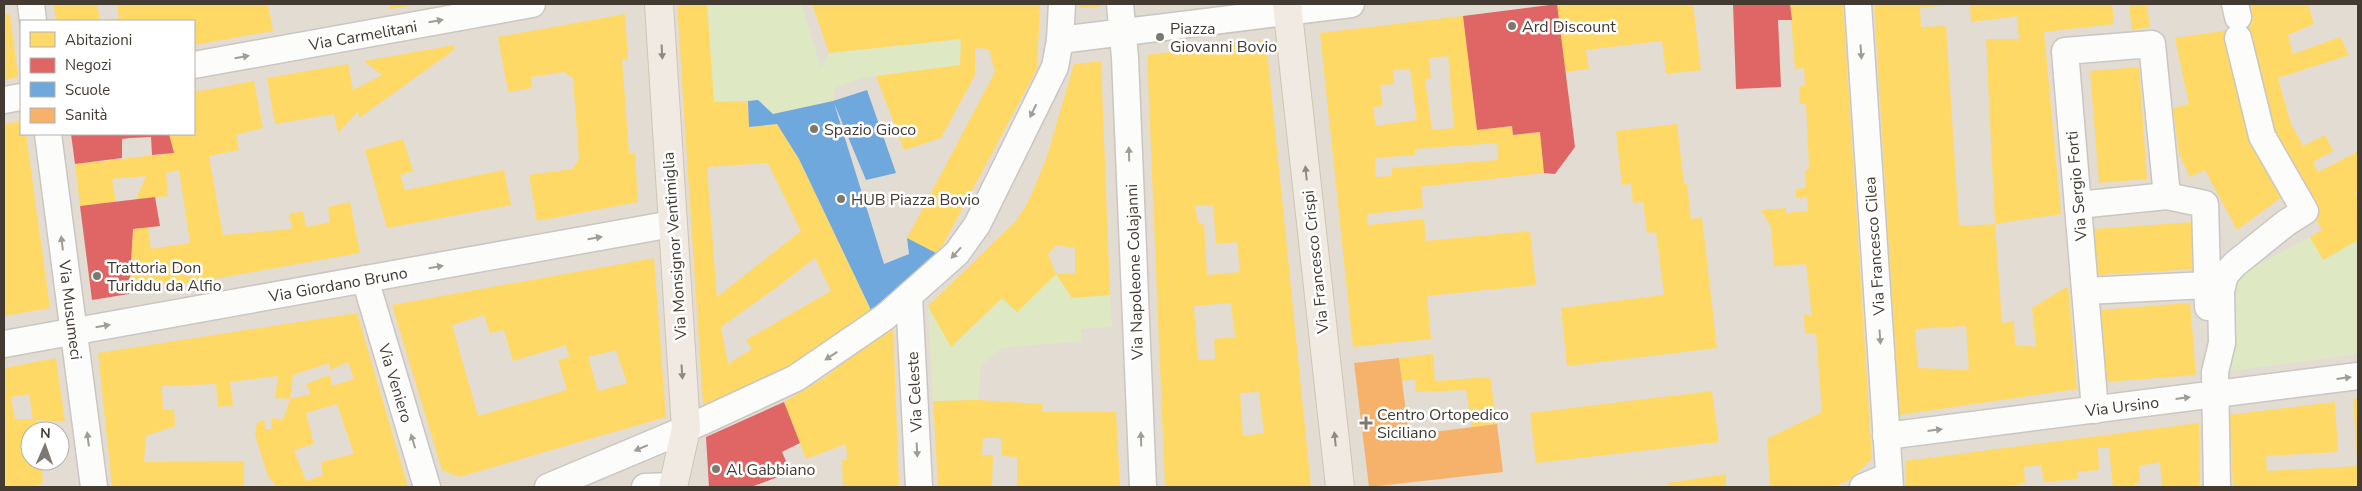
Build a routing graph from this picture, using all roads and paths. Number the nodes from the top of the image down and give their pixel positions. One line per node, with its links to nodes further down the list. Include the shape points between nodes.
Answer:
1 (31, 4): 10 (street)
2 (532, 4): 14 (street, Via Carmelitani, one-way to 2)
3 (659, 4): 20 (main road, Via Monsignor Ventimiglia, one-way to 20)
4 (1062, 4): 13 (street)
5 (1120, 4): 12 (street)
6 (1351, 4): 9 (street)
7 (1858, 4): 31 (street, Via Francesco Cilea, one-way to 31)
8 (1238, 10): 9 (street); 12 (street)
9 (1289, 17): 40 (main road, Via Francesco Crispi, one-way to 9)
10 (33, 20)
11 (2237, 20): 28 (street, via 2262,136 2305,211 2225,275 2222,343)
12 (1122, 31): 13 (street); 39 (street, Via Napoleone Colajanni, one-way to 12)
13 (1060, 40): 24 (street, one-way to 24, via 1055,67 977,225 957,253)
14 (195, 65)
15 (20, 97): 16 (street)
16 (4, 100)
17 (48, 135): 25 (street, Via Musumeci, one-way to 17)
18 (2167, 196): 19 (street); 19 (street, Via Sergio Forti, via 2152,44 2064,50); 22 (street, via 2205,204)
19 (2078, 205): 23 (street, Via Sergio Forti)
20 (672, 224): 21 (street, Via Giordano Bruno, one-way to 20); 30 (main road, Via Monsignor Ventimiglia, one-way to 30)
21 (365, 279): 25 (street, Via Giordano Bruno, one-way to 21); 35 (street, Via Veniero, one-way to 21)
22 (2208, 285): 23 (street); 28 (street)
23 (2085, 291): 29 (street, Via Sergio Forti)
24 (909, 296): 30 (street, one-way to 30, via 842,348 796,378); 38 (street, Via Celeste, one-way to 38)
25 (74, 332): 26 (street, Via Giordano Bruno); 34 (street, Via Musumeci, one-way to 25)
26 (4, 344)
27 (2358, 376): 28 (street, Via Ursino, one-way to 27)
28 (2215, 383): 29 (street, Via Ursino, one-way to 28); 42 (street)
29 (2095, 410): 31 (street, Via Ursino, one-way to 29)
30 (686, 430): 33 (main road, Via Monsignor Ventimiglia); 36 (street, one-way to 36)
31 (1886, 436): 32 (street, Via Francesco Cilea)
32 (1889, 481): 41 (street)
33 (673, 486): 37 (street)
34 (94, 487)
35 (427, 487)
36 (548, 487)
37 (645, 487)
38 (918, 487)
39 (1143, 487)
40 (1340, 487)
41 (1862, 487)
42 (2217, 487)

